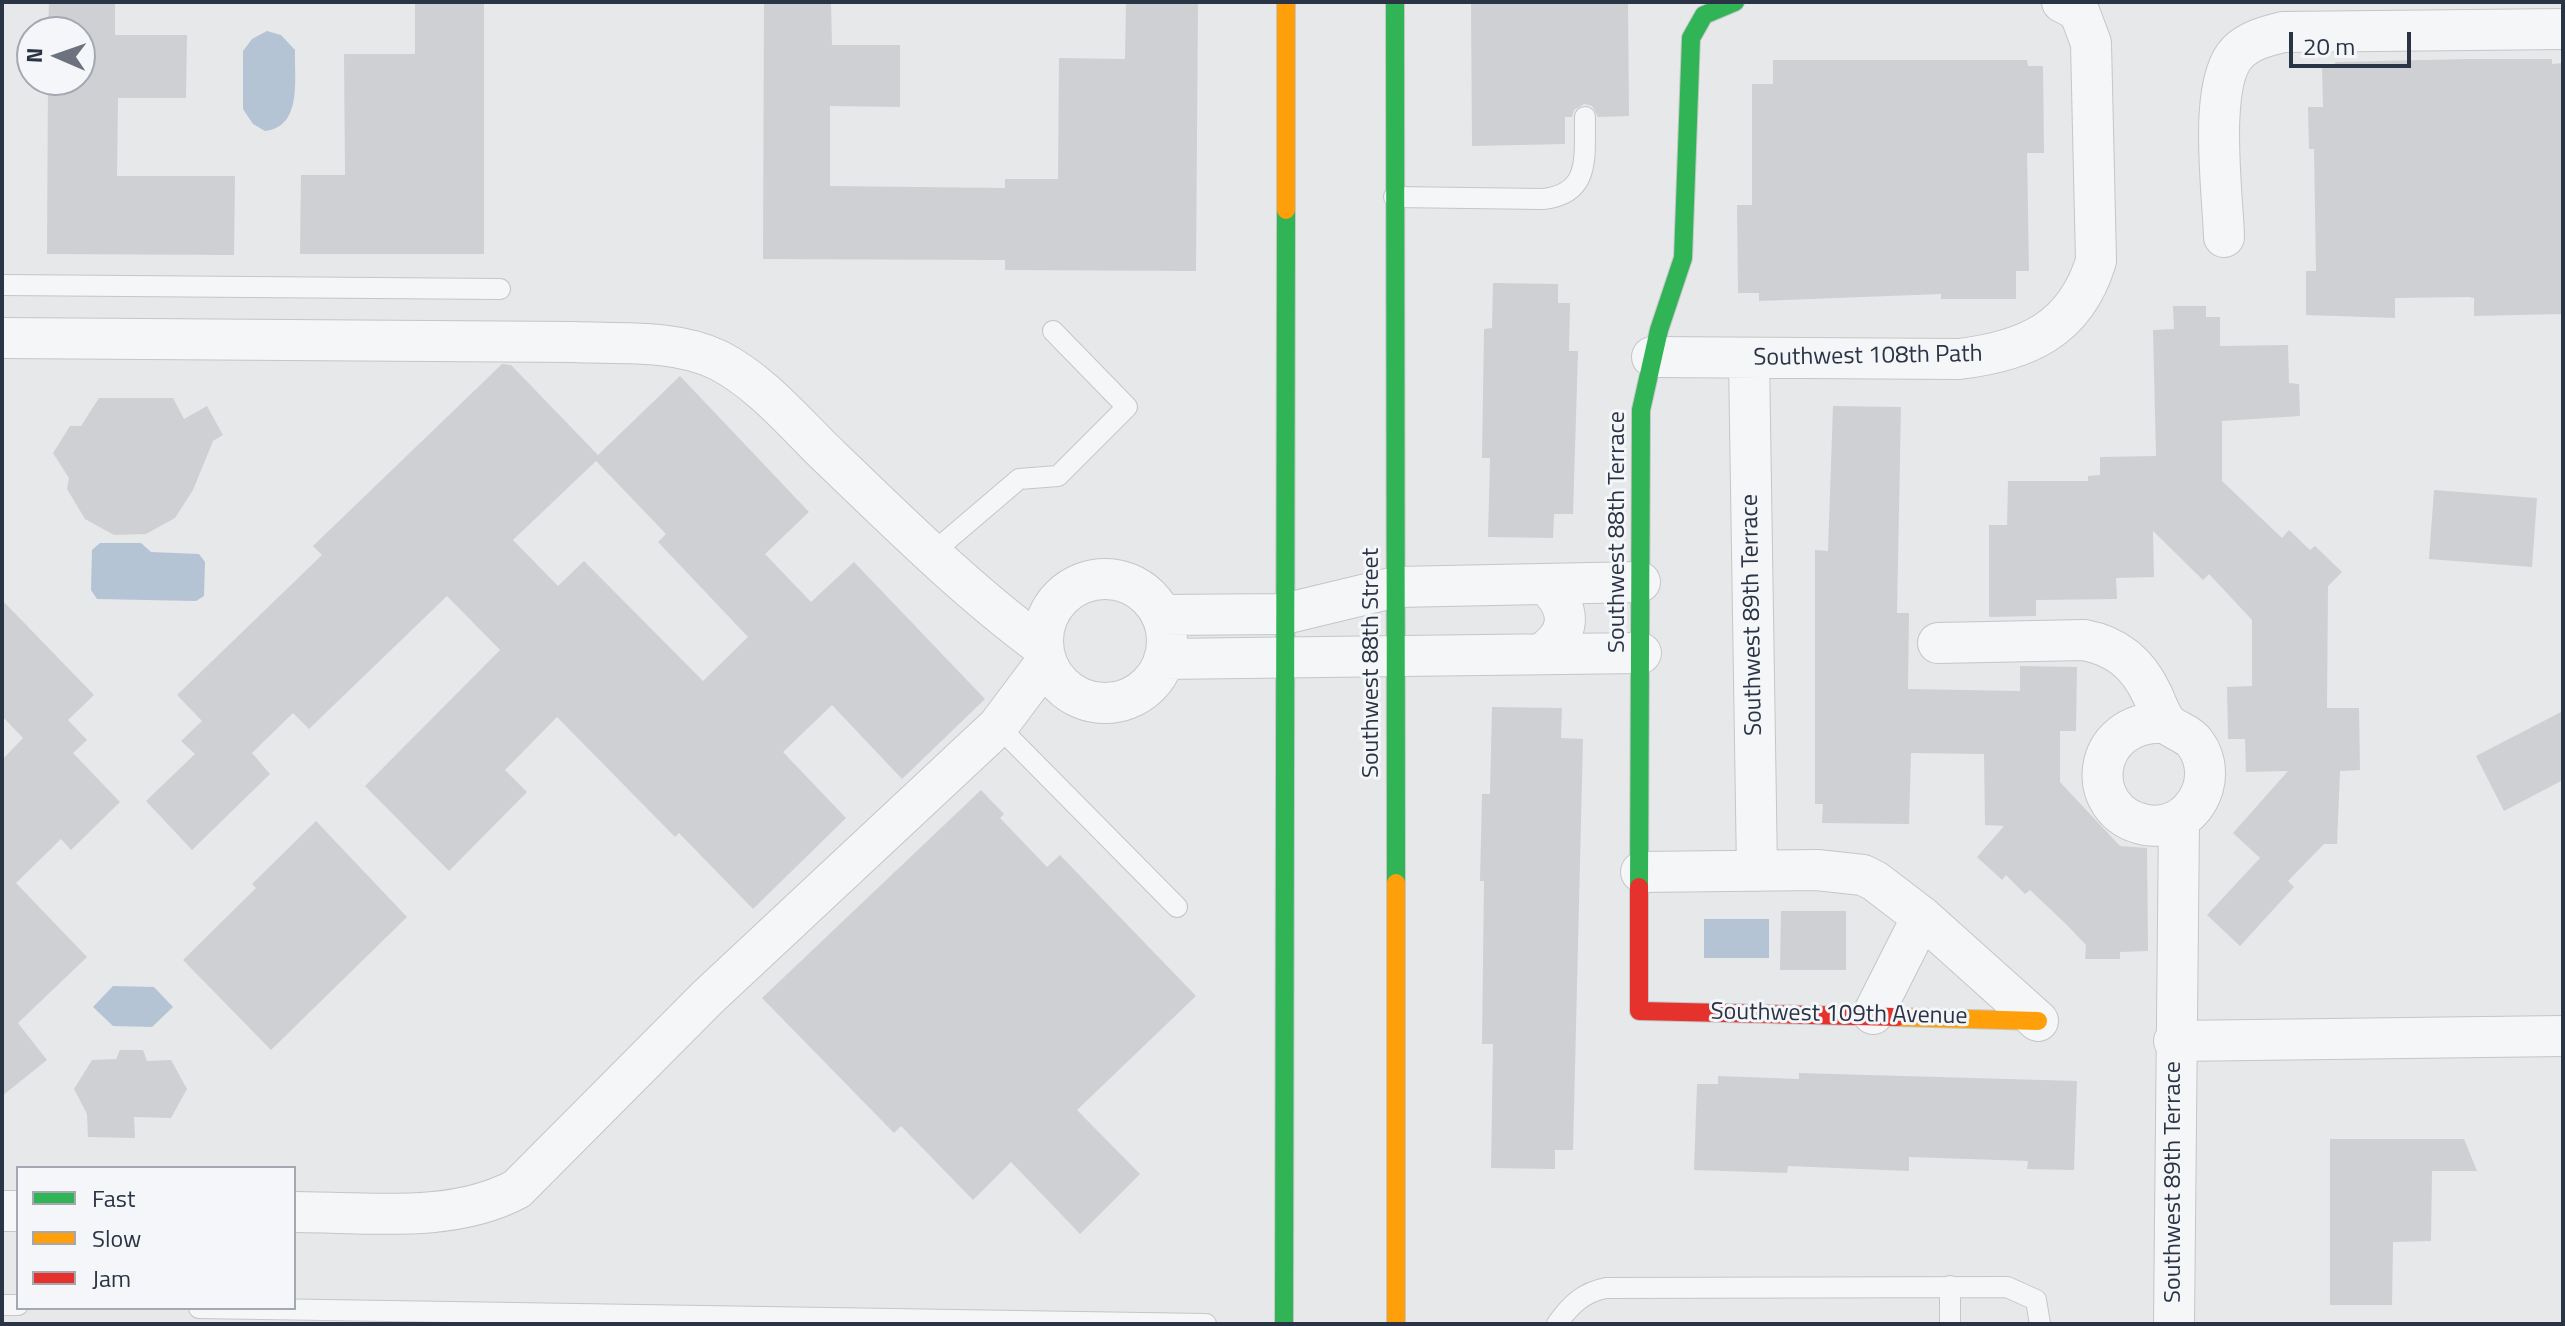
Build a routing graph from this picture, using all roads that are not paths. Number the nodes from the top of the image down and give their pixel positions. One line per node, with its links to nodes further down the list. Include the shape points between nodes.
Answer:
1 (1286, 2): 21 (main road)
2 (1395, 2): 9 (main road, Southwest 88th Street)
3 (1735, 2): 15 (main road, Southwest 88th Terrace, via 1704,15 1691,38 1683,258)
4 (2070, 7): 16 (street, Southwest 108th Path, via 2091,43 2094,72 2096,261 2090,281 2050,332 1997,355 1920,360)
5 (2468, 16): 6 (street); 7 (street)
6 (2422, 17): 10 (street, via 2283,32 2248,44 2232,60 2221,98)
7 (2563, 29)
8 (1585, 117): 9 (lane, via 1584,163 1572,190 1562,196)
9 (1394, 197): 20 (main road, Southwest 88th Street)
10 (2224, 237)
11 (2, 285): 12 (lane)
12 (500, 289)
13 (1053, 331): 17 (lane, via 1127,407 1058,476 1019,479)
14 (2, 338): 17 (street, via 573,342 683,349 717,360 759,389)
15 (1652, 357): 16 (street, Southwest 108th Path); 18 (main road, Southwest 88th Terrace, via 1641,410)
16 (1749, 358): 33 (street, Southwest 89th Terrace)
17 (931, 554): 25 (street)
18 (1640, 582): 19 (street); 24 (main road, Southwest 88th Terrace)
19 (1546, 584): 20 (street); 26 (street, via 1565,609 1564,629 1558,643)
20 (1396, 587): 21 (street); 27 (main road, Southwest 88th Street)
21 (1284, 614): 22 (street); 28 (main road)
22 (1161, 615): 25 (street, via 1136,587 1098,579 1064,594 1052,609); 29 (street, via 1166,629)
23 (1938, 643): 30 (street, via 2104,643 2134,664)
24 (1641, 653): 26 (street); 34 (main road, Southwest 88th Terrace)
25 (1045, 654): 29 (street, via 1070,693 1107,704 1143,691); 31 (street)
26 (1541, 654): 27 (street)
27 (1397, 656): 28 (street); 48 (main road, Southwest 88th Street)
28 (1284, 657): 29 (street); 47 (main road)
29 (1164, 659)
30 (2166, 723): 32 (street, via 2183,731 2204,759 2202,794); 32 (street, via 2140,725 2117,738 2103,769 2103,785 2119,813 2133,822 2164,825)
31 (998, 726): 35 (lane); 42 (street, via 708,997 517,1189 485,1204 445,1210)
32 (2179, 820): 41 (street, Southwest 89th Terrace)
33 (1757, 871): 34 (street); 36 (street, via 1863,875)
34 (1641, 872): 37 (main road, Southwest 88th Terrace)
35 (1177, 907)
36 (1922, 917): 38 (street); 39 (street)
37 (1639, 1011): 38 (main road, Southwest 109th Avenue)
38 (1873, 1014): 39 (main road, Southwest 109th Avenue)
39 (2038, 1021)
40 (2563, 1036): 41 (street)
41 (2174, 1041): 52 (street, Southwest 89th Terrace)
42 (296, 1212)
43 (1950, 1286): 49 (lane, via 1606,1288 1579,1299); 50 (lane); 51 (lane, via 2018,1289 2036,1300)
44 (296, 1310): 45 (lane)
45 (968, 1323): 46 (lane)
46 (1206, 1324)
47 (1284, 1324)
48 (1396, 1324)
49 (1557, 1324)
50 (1950, 1324)
51 (2040, 1324)
52 (2174, 1324)

